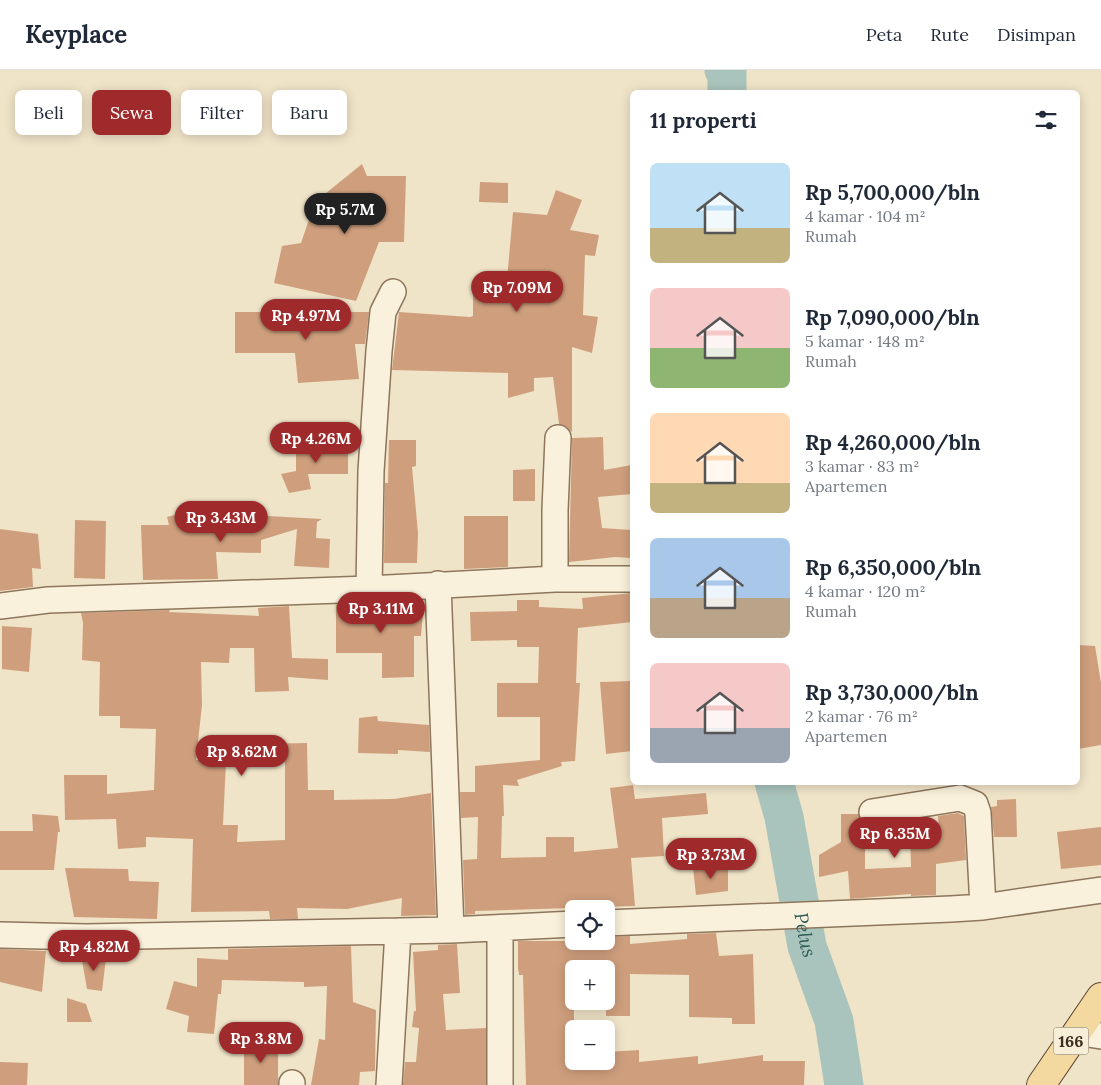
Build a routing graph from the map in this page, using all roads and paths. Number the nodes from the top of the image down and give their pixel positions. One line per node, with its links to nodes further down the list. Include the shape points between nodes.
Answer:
1 (393, 292): 6 (street, via 383,312 379,351 371,472)
2 (558, 438): 3 (street)
3 (555, 579): 4 (street); 5 (street)
4 (630, 579)
5 (438, 584): 6 (street); 14 (street)
6 (369, 589): 7 (street, via 48,600)
7 (0, 606)
8 (872, 812): 10 (street, via 960,798 974,804 978,813)
9 (1101, 890): 10 (street)
10 (983, 907): 11 (street)
11 (615, 922)
12 (565, 924): 13 (street)
13 (500, 928): 14 (street); 20 (street)
14 (451, 930): 15 (street)
15 (398, 931): 16 (street, via 86,937); 19 (street)
16 (0, 935)
17 (1101, 997): 18 (main road, 166)
18 (1089, 1034): 21 (main road, 166)
19 (389, 1085)
20 (500, 1085)
21 (1041, 1085)

